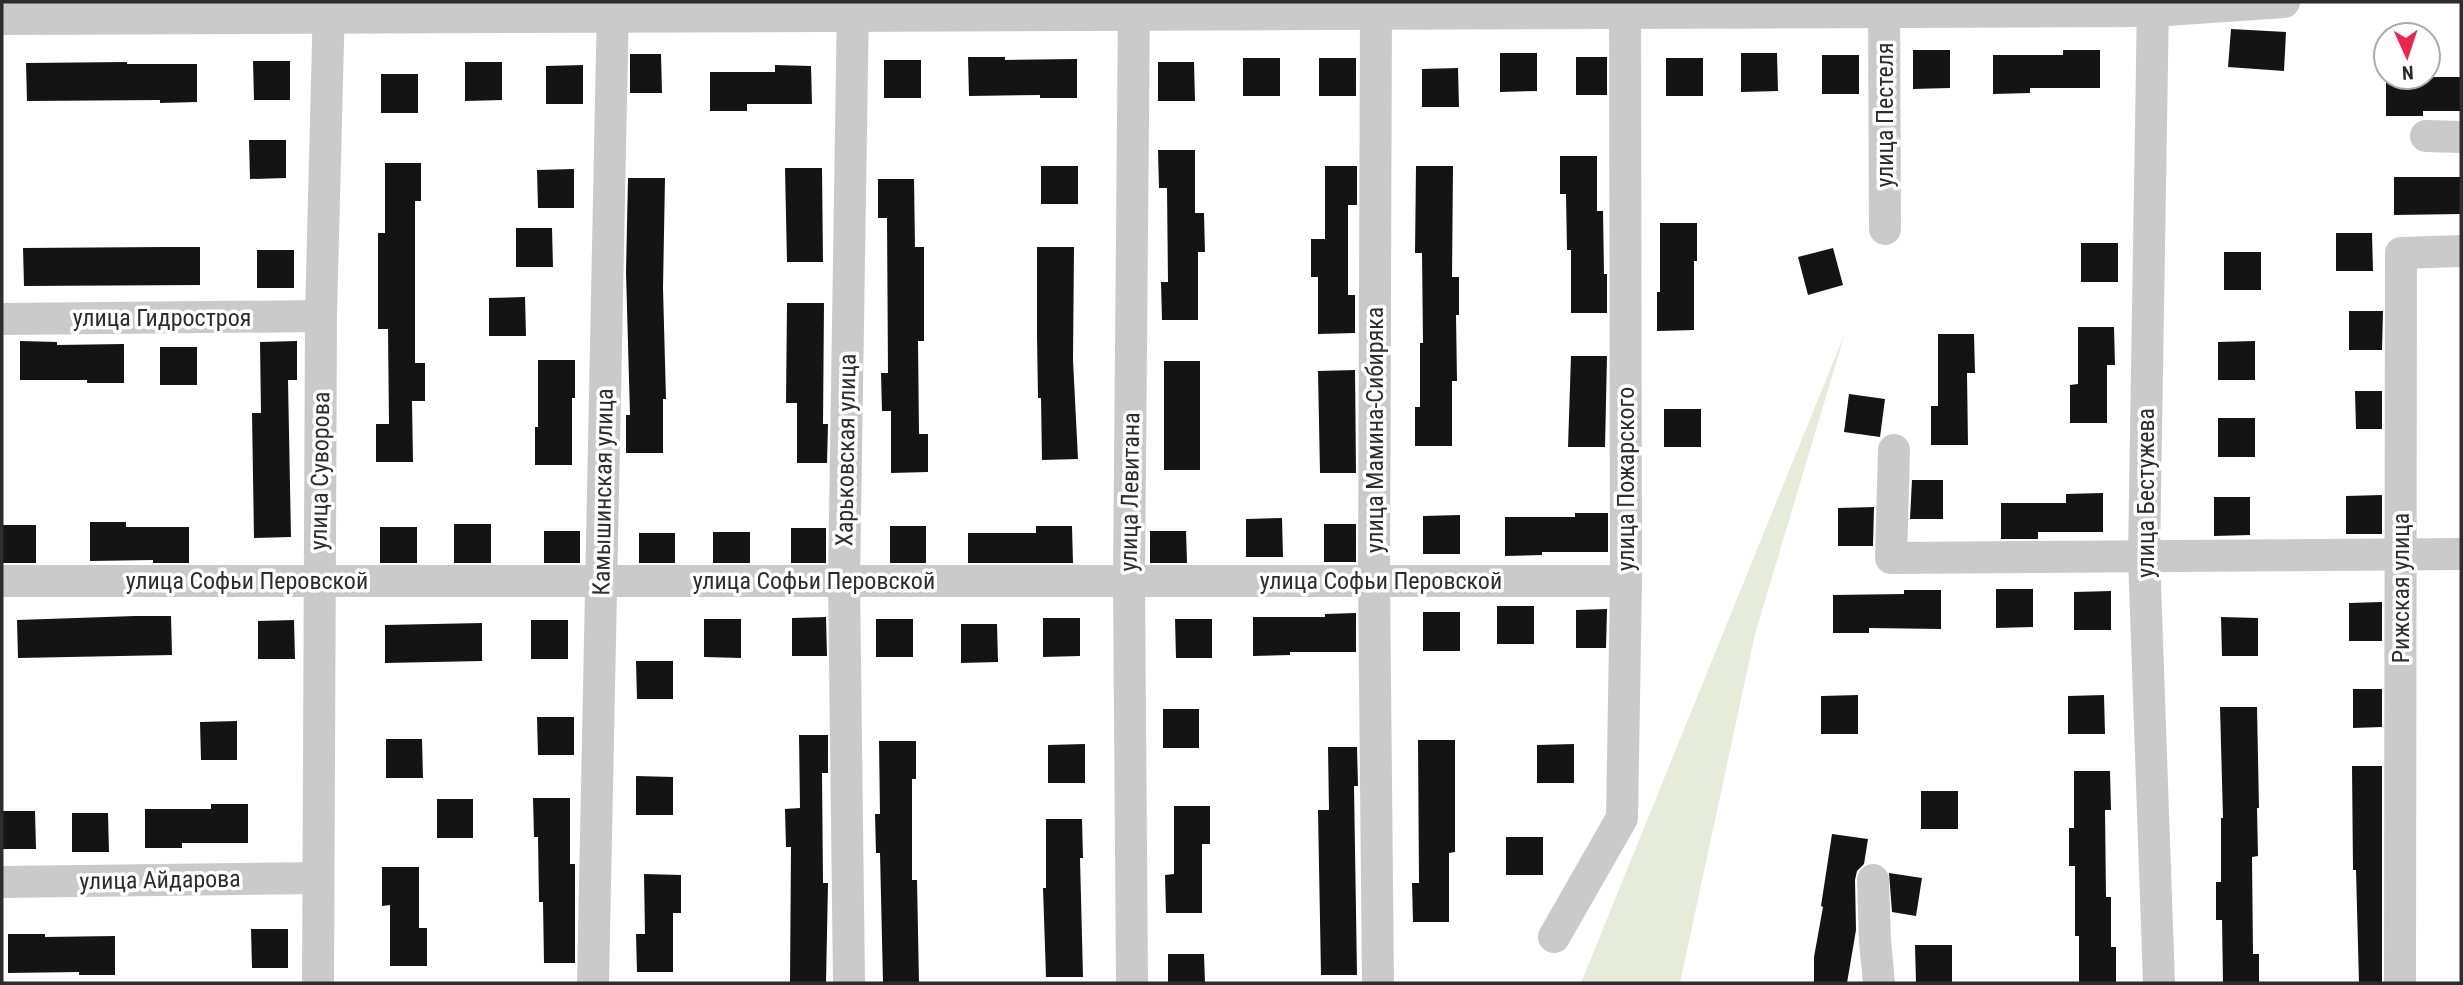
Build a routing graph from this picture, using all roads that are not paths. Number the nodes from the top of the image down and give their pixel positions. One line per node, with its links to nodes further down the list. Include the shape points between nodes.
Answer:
1 (2284, 2): 2 (street)
2 (2153, 6): 4 (street); 20 (street, улица Бестужева)
3 (1624, 7): 4 (street); 6 (street); 23 (street, улица Пожарского)
4 (1884, 7): 13 (street, улица Пестеля)
5 (1134, 8): 6 (street); 8 (street); 26 (street, улица Левитана)
6 (1377, 8): 22 (street, улица Мамина-Сибиряка)
7 (613, 9): 8 (street); 9 (street); 21 (street, Камышинская улица)
8 (853, 9): 27 (street, Харьковская улица)
9 (329, 10): 10 (street); 15 (street, улица Суворова)
10 (2, 19)
11 (2426, 136): 12 (street)
12 (2461, 137)
13 (1885, 229)
14 (2461, 251): 18 (street, Рижская улица, via 2401,253)
15 (321, 316): 16 (street, улица Гидростроя); 25 (street, улица Суворова)
16 (2, 319)
17 (1894, 450): 20 (street, via 1891,558)
18 (2401, 554): 19 (street); 20 (street); 39 (street, Рижская улица)
19 (2461, 554)
20 (2144, 556): 38 (street, улица Бестужева)
21 (601, 580): 25 (street, улица Софьи Перовской); 27 (street, улица Софьи Перовской); 33 (street, Камышинская улица)
22 (1374, 580): 23 (street, улица Софьи Перовской); 26 (street, улица Софьи Перовской); 36 (street, улица Мамина-Сибиряка)
23 (1626, 580): 31 (street, улица Пожарского, via 1622,818)
24 (2, 581): 25 (street, улица Софьи Перовской)
25 (319, 581): 28 (street, улица Суворова)
26 (1129, 581): 27 (street, улица Софьи Перовской); 35 (street, улица Левитана)
27 (844, 582): 34 (street, Харьковская улица)
28 (318, 878): 30 (street, улица Айдарова); 32 (street, улица Суворова)
29 (1873, 880): 37 (street)
30 (2, 882)
31 (1554, 937)
32 (318, 983)
33 (593, 983)
34 (849, 983)
35 (1132, 983)
36 (1378, 983)
37 (1879, 983)
38 (2159, 983)
39 (2400, 983)

